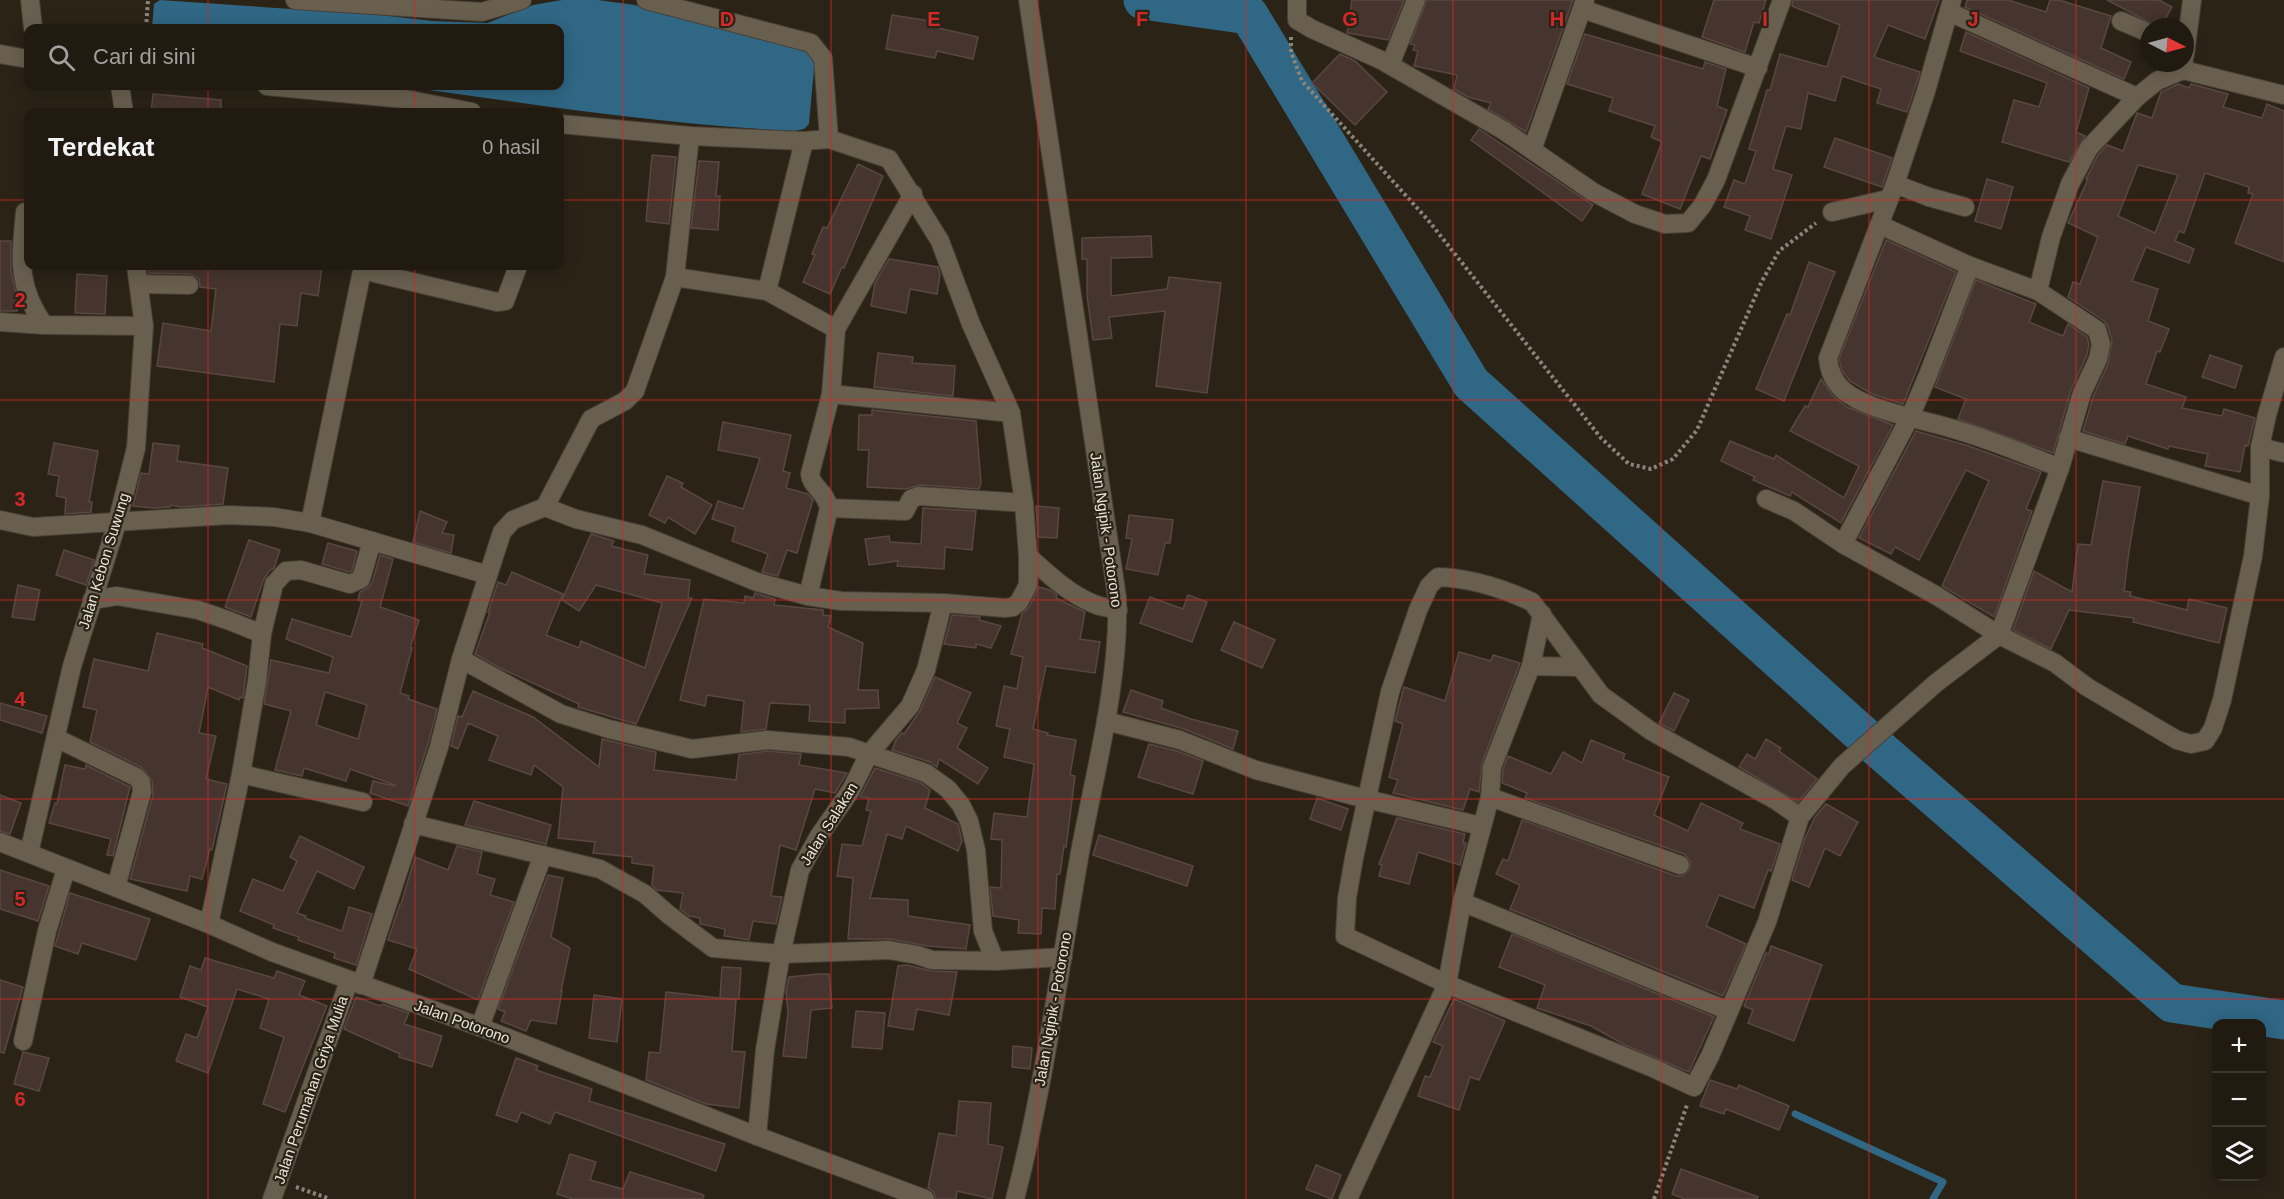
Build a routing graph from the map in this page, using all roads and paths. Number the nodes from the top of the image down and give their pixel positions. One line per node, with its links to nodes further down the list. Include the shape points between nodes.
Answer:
1 (30, 0): 16 (street)
2 (148, 0): 17 (path)
3 (296, 0): 4 (street, via 482,12)
4 (522, 0)
5 (646, 0): 34 (street, via 810,43 824,58)
6 (1028, 0): 80 (street, Jalan Ngipik - Potorono)
7 (1298, 0): 14 (street)
8 (1416, 0): 21 (street)
9 (1782, 0): 23 (street)
10 (2192, 0): 13 (street)
11 (1951, 3): 28 (street); 37 (street)
12 (1584, 5): 23 (street); 36 (street)
13 (2189, 18)
14 (1297, 20): 21 (street); 41 (path, via 1290,35 1291,52 1302,81 1428,220 1601,438 1629,464 1651,469 1673,459 1697,430 1779,251)
15 (2121, 21): 18 (street)
16 (33, 24)
17 (146, 24)
18 (2140, 29)
19 (0, 54): 20 (street)
20 (24, 58)
21 (1390, 65): 36 (street)
22 (2194, 66): 27 (street)
23 (1758, 68): 36 (street, via 1716,180 1688,223 1665,224 1635,214 1593,192)
24 (2170, 72): 28 (street)
25 (121, 90): 30 (street)
26 (294, 90): 29 (street)
27 (2284, 95)
28 (2137, 98): 52 (street, via 2090,148 2070,184 2051,237)
29 (403, 106): 31 (street)
30 (123, 108)
31 (426, 108)
32 (564, 125): 33 (street)
33 (690, 136): 35 (street); 48 (street)
34 (829, 139): 35 (street); 38 (street, via 889,159)
35 (804, 141): 51 (street)
36 (1532, 150)
37 (1892, 191): 39 (street, via 1929,196); 41 (street); 42 (street)
38 (913, 194): 56 (street); 59 (street, via 940,241 971,324)
39 (1965, 207)
40 (24, 212): 54 (street, via 24,286)
41 (1832, 212)
42 (1880, 225): 43 (street); 60 (street, via 1845,309 1828,358 1829,372 1853,398)
43 (1970, 266): 52 (street); 60 (street)
44 (137, 270): 49 (street, Jalan Kebon Suwung)
45 (363, 270): 71 (street)
46 (371, 270): 47 (street, via 497,302 505,301)
47 (517, 270)
48 (675, 277): 51 (street); 68 (street, via 634,391 625,402 591,419)
49 (139, 284): 50 (street); 55 (street, Jalan Kebon Suwung)
50 (189, 285)
51 (767, 291): 56 (street)
52 (2038, 291): 61 (street, via 2097,330 2100,344)
53 (0, 322): 54 (street)
54 (44, 326): 55 (street)
55 (144, 326): 72 (street, Jalan Kebon Suwung, via 136,448)
56 (836, 329): 58 (street)
57 (2284, 357): 62 (street)
58 (831, 394): 59 (street); 69 (street, via 810,474 813,484 827,498)
59 (1011, 413): 67 (street)
60 (1910, 417): 64 (street, via 1963,431); 74 (street)
61 (2068, 438): 64 (street); 65 (street)
62 (2260, 447): 63 (street); 65 (street)
63 (2284, 453)
64 (2060, 468): 83 (street)
65 (2260, 496): 83 (street, via 2253,556 2222,700 2205,741 2191,744 2177,740 2087,687 2055,663)
66 (1766, 499): 74 (street, via 1794,511)
67 (1024, 503): 69 (street, via 919,496 912,499 905,511); 75 (street)
68 (545, 507): 76 (street, Jalan Perumahan Griya Mulia, via 513,520 502,532); 77 (street, via 642,535 757,582)
69 (829, 508): 77 (street)
70 (0, 520): 72 (street, via 33,527)
71 (310, 523): 72 (street, via 229,515); 73 (street)
72 (117, 524): 78 (street, Jalan Kebon Suwung)
73 (372, 541): 76 (street); 82 (street, via 361,579 350,584 301,570 286,571 274,584)
74 (1844, 544): 83 (street)
75 (1028, 556): 79 (street, via 1028,585 1013,607); 80 (street, via 1059,584 1094,604)
76 (488, 575): 84 (street, Jalan Perumahan Griya Mulia)
77 (808, 596): 79 (street, via 841,601)
78 (92, 600): 82 (street, via 117,596 198,610); 88 (street, Jalan Kebon Suwung)
79 (943, 603): 89 (street, Jalan Salakan, via 926,670 910,706)
80 (1118, 610): 87 (street, Jalan Ngipik - Potorono)
81 (1542, 614): 85 (street); 86 (street); 92 (street, via 1532,602 1517,595 1452,577 1438,577 1429,586 1390,692)
82 (262, 634): 90 (street)
83 (1999, 635): 94 (street, via 1936,683 1848,761)
84 (461, 659): 89 (street, via 561,714 681,747 768,740 849,747); 95 (street, Jalan Perumahan Griya Mulia, via 439,747)
85 (1532, 666): 86 (street); 91 (street, via 1492,767)
86 (1580, 667): 94 (street, via 1601,695 1651,731)
87 (1106, 721): 92 (street, via 1180,740 1256,770); 106 (street, Jalan Ngipik - Potorono)
88 (56, 738): 98 (street, Jalan Kebon Suwung); 102 (street, via 141,782 142,792)
89 (869, 754): 105 (street, Jalan Salakan, via 800,870); 107 (street, via 926,773 948,789 961,805 976,850 983,931)
90 (241, 774): 93 (street); 104 (street)
91 (1490, 797): 96 (street); 100 (street)
92 (1366, 799): 96 (street); 109 (street, via 1347,898 1345,936)
93 (363, 802)
94 (1800, 817): 110 (street, via 1767,922)
95 (413, 824): 99 (street); 108 (street, Jalan Perumahan Griya Mulia)
96 (1482, 826): 103 (street)
97 (0, 842): 98 (street, Jalan Potorono)
98 (28, 853): 101 (street, Jalan Potorono)
99 (543, 855): 105 (street, via 600,869 636,889 713,948); 111 (street)
100 (1680, 865)
101 (66, 869): 102 (street, Jalan Potorono); 112 (street, via 47,931)
102 (116, 888): 104 (street, Jalan Potorono)
103 (1462, 902): 109 (street); 110 (street)
104 (208, 924): 108 (street, Jalan Potorono)
105 (781, 954): 107 (street, via 889,950 932,960); 114 (street, Jalan Salakan, via 765,1050)
106 (1063, 957): 107 (street); 119 (street, Jalan Ngipik - Potorono)
107 (995, 961)
108 (355, 983): 111 (street, Jalan Potorono); 115 (street, Jalan Perumahan Griya Mulia)
109 (1448, 984): 113 (street); 120 (street)
110 (1729, 1011): 113 (street)
111 (480, 1028): 114 (street, Jalan Potorono)
112 (22, 1041)
113 (1694, 1087): 121 (path)
114 (757, 1136): 118 (street, Jalan Potorono)
115 (278, 1181): 116 (street, Jalan Perumahan Griya Mulia); 117 (path)
116 (272, 1199)
117 (330, 1199)
118 (925, 1199)
119 (1015, 1199)
120 (1348, 1199)
121 (1654, 1199)

